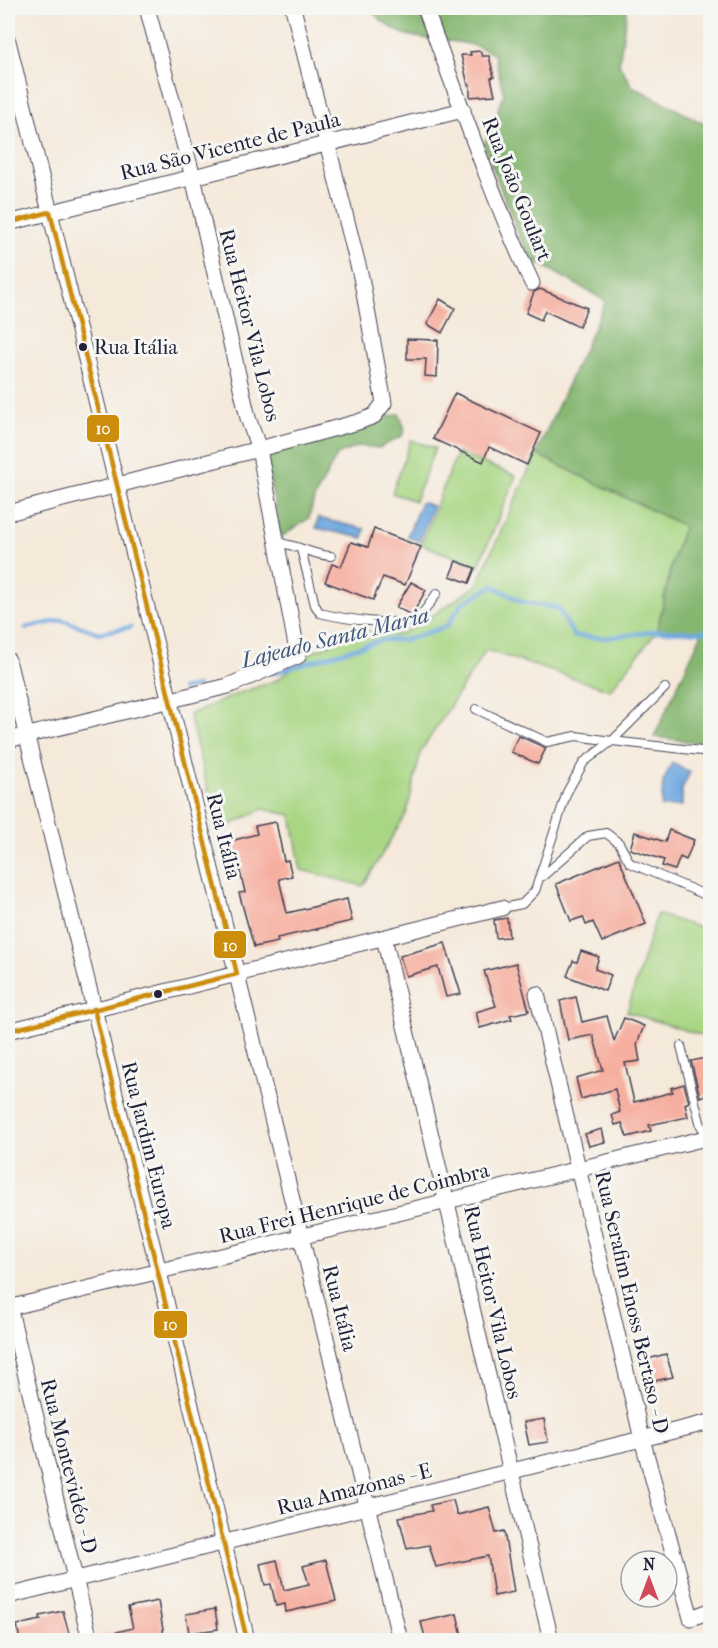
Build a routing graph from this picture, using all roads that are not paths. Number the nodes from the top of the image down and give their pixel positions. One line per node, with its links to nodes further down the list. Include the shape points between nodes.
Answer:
1 (147, 8): 7 (street, Rua Heitor Vila Lobos)
2 (293, 8): 6 (street)
3 (425, 8): 5 (street, Rua João Goulart)
4 (8, 41): 8 (street, Rua Itália)
5 (463, 110): 6 (street, Rua São Vicente de Paula); 10 (street, Rua João Goulart)
6 (326, 144): 7 (street, Rua São Vicente de Paula); 11 (street, via 361,277 384,403 374,416 358,422)
7 (193, 177): 8 (street, Rua São Vicente de Paula); 11 (street, Rua Heitor Vila Lobos, via 248,418)
8 (50, 212): 9 (street, Rua São Vicente de Paula); 12 (street, Rua Itália)
9 (8, 223)
10 (532, 283)
11 (259, 449): 12 (street); 14 (street, Rua Heitor Vila Lobos)
12 (117, 485): 13 (street); 20 (street, Rua Itália)
13 (8, 513)
14 (277, 543): 15 (lane); 20 (street, Rua Heitor Vila Lobos, via 298,656 228,687)
15 (301, 549): 16 (lane); 17 (lane, via 320,613 387,623 415,619)
16 (331, 556)
17 (437, 593)
18 (8, 660): 22 (street, Rua Jardim Europa)
19 (665, 688): 24 (lane)
20 (170, 700): 22 (street); 30 (street, Rua Itália)
21 (476, 709): 24 (lane, via 548,742 576,736)
22 (26, 735): 23 (street); 32 (street, Rua Jardim Europa)
23 (8, 740)
24 (612, 741): 25 (lane); 26 (lane, via 584,762 567,792)
25 (711, 752)
26 (541, 878): 27 (lane, via 588,836 606,833 619,843 630,863); 28 (lane, via 536,891 522,904)
27 (711, 897)
28 (502, 908): 29 (street)
29 (384, 938): 30 (street); 37 (street, Rua Heitor Vila Lobos)
30 (237, 974): 32 (street); 38 (street, Rua Itália)
31 (537, 994): 36 (street, Rua Serafim Enoss Bertaso - D)
32 (94, 1010): 33 (street); 39 (street, Rua Jardim Europa)
33 (8, 1031)
34 (681, 1046): 35 (lane, via 701,1126)
35 (710, 1140): 36 (street, Rua Frei Henrique de Coimbra)
36 (580, 1169): 37 (street, Rua Frei Henrique de Coimbra); 42 (street, Rua Serafim Enoss Bertaso - D)
37 (448, 1202): 38 (street, Rua Frei Henrique de Coimbra); 43 (street, Rua Heitor Vila Lobos)
38 (301, 1237): 39 (street, Rua Frei Henrique de Coimbra); 44 (street, Rua Itália)
39 (159, 1272): 40 (street, Rua Frei Henrique de Coimbra); 45 (street, Rua Jardim Europa)
40 (8, 1306): 46 (street, Rua Montevidéo - D)
41 (711, 1422): 42 (street, Rua Amazonas - E)
42 (642, 1439): 43 (street, Rua Amazonas - E); 48 (street, Rua Serafim Enoss Bertaso - D, via 691,1618)
43 (511, 1472): 44 (street, Rua Amazonas - E); 52 (street, Rua Heitor Vila Lobos)
44 (367, 1507): 45 (street, Rua Amazonas - E); 51 (street, Rua Itália)
45 (224, 1543): 46 (street, Rua Amazonas - E); 50 (street, Rua Jardim Europa)
46 (75, 1580): 47 (street, Rua Amazonas - E); 49 (street, Rua Montevidéo - D)
47 (8, 1596)
48 (711, 1611)
49 (90, 1641)
50 (247, 1641)
51 (400, 1641)
52 (551, 1641)

